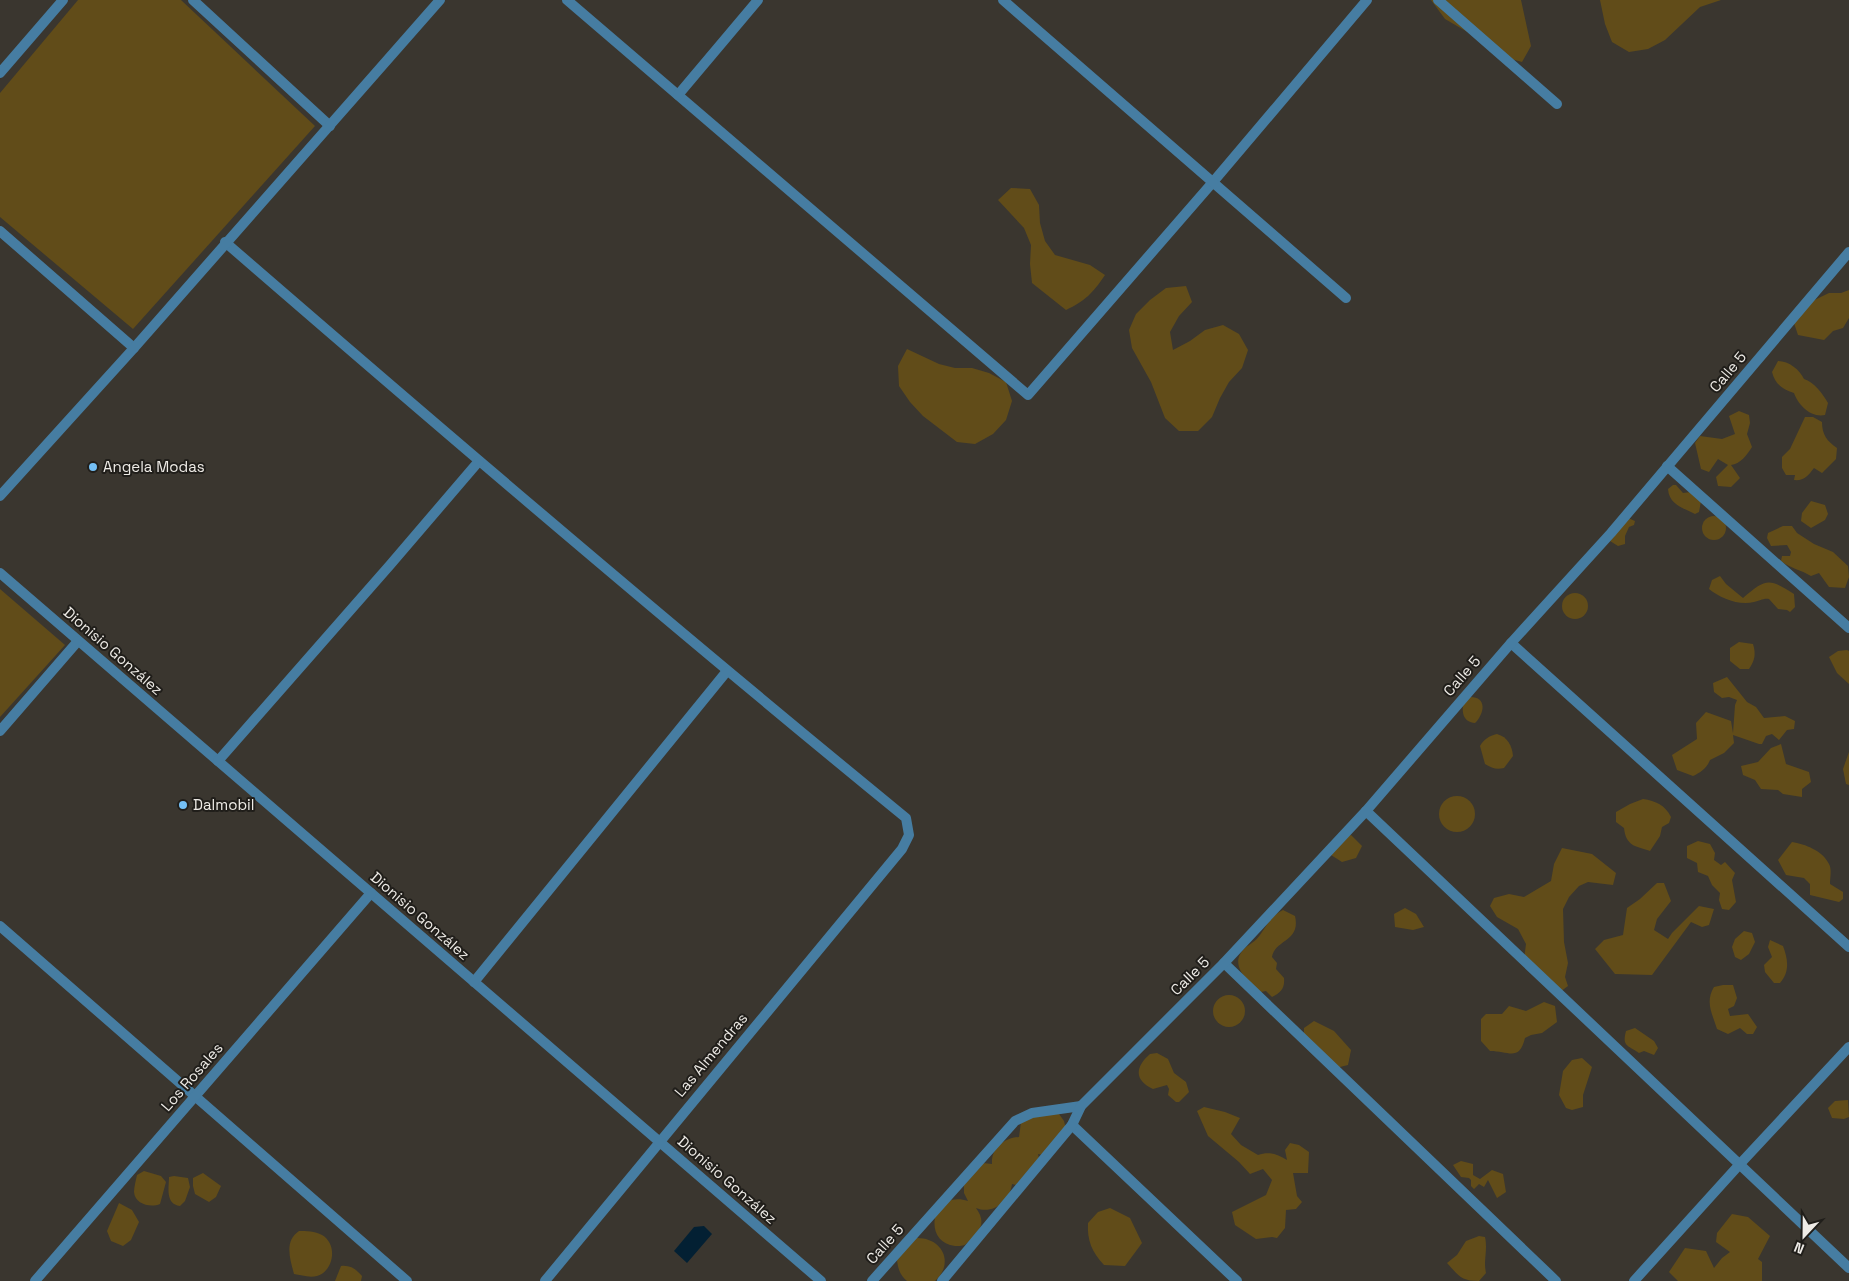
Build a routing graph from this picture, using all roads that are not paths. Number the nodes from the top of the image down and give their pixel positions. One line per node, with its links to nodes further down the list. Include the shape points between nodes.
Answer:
1 (63, 0): 9 (street)
2 (193, 0): 12 (street)
3 (440, 0): 12 (street)
4 (567, 0): 10 (street)
5 (758, 0): 10 (street)
6 (1003, 0): 13 (street)
7 (1367, 0): 13 (street)
8 (1438, 0): 11 (street)
9 (0, 74)
10 (678, 95): 13 (street, via 1028,395)
11 (1558, 104)
12 (330, 126): 15 (street)
13 (1212, 182): 17 (street)
14 (0, 231): 18 (street)
15 (226, 242): 18 (street); 19 (street)
16 (1849, 252): 20 (street, Calle 5)
17 (1346, 298)
18 (134, 348): 21 (street)
19 (479, 461): 26 (street); 28 (street)
20 (1668, 466): 23 (street); 25 (street, Calle 5)
21 (0, 496)
22 (0, 573): 24 (street, Dionisio González)
23 (1849, 628)
24 (78, 641): 27 (street); 28 (street, Dionisio González)
25 (1511, 643): 29 (street, Calle 5); 32 (street)
26 (727, 671): 34 (street); 39 (street, Las Almendras, via 906,818 909,835 902,849)
27 (0, 731)
28 (218, 761): 30 (street, Dionisio González)
29 (1366, 811): 33 (street, Calle 5); 40 (street)
30 (372, 894): 34 (street, Dionisio González); 36 (street, Los Rosales)
31 (0, 926): 36 (street)
32 (1849, 946)
33 (1224, 963): 37 (street, Calle 5); 49 (street)
34 (474, 982): 39 (street, Dionisio González)
35 (1849, 1047): 40 (street)
36 (195, 1097): 42 (street, Los Rosales); 43 (street)
37 (1081, 1106): 38 (street, Calle 5); 46 (street, Calle 5, via 1032,1113 1015,1121)
38 (1072, 1124): 47 (street, Calle 5); 48 (street)
39 (659, 1142): 44 (street, Las Almendras); 45 (street, Dionisio González)
40 (1739, 1165): 41 (street); 50 (street)
41 (1849, 1268)
42 (35, 1281)
43 (407, 1281)
44 (545, 1281)
45 (821, 1281)
46 (872, 1281)
47 (942, 1281)
48 (1237, 1281)
49 (1556, 1281)
50 (1634, 1281)

